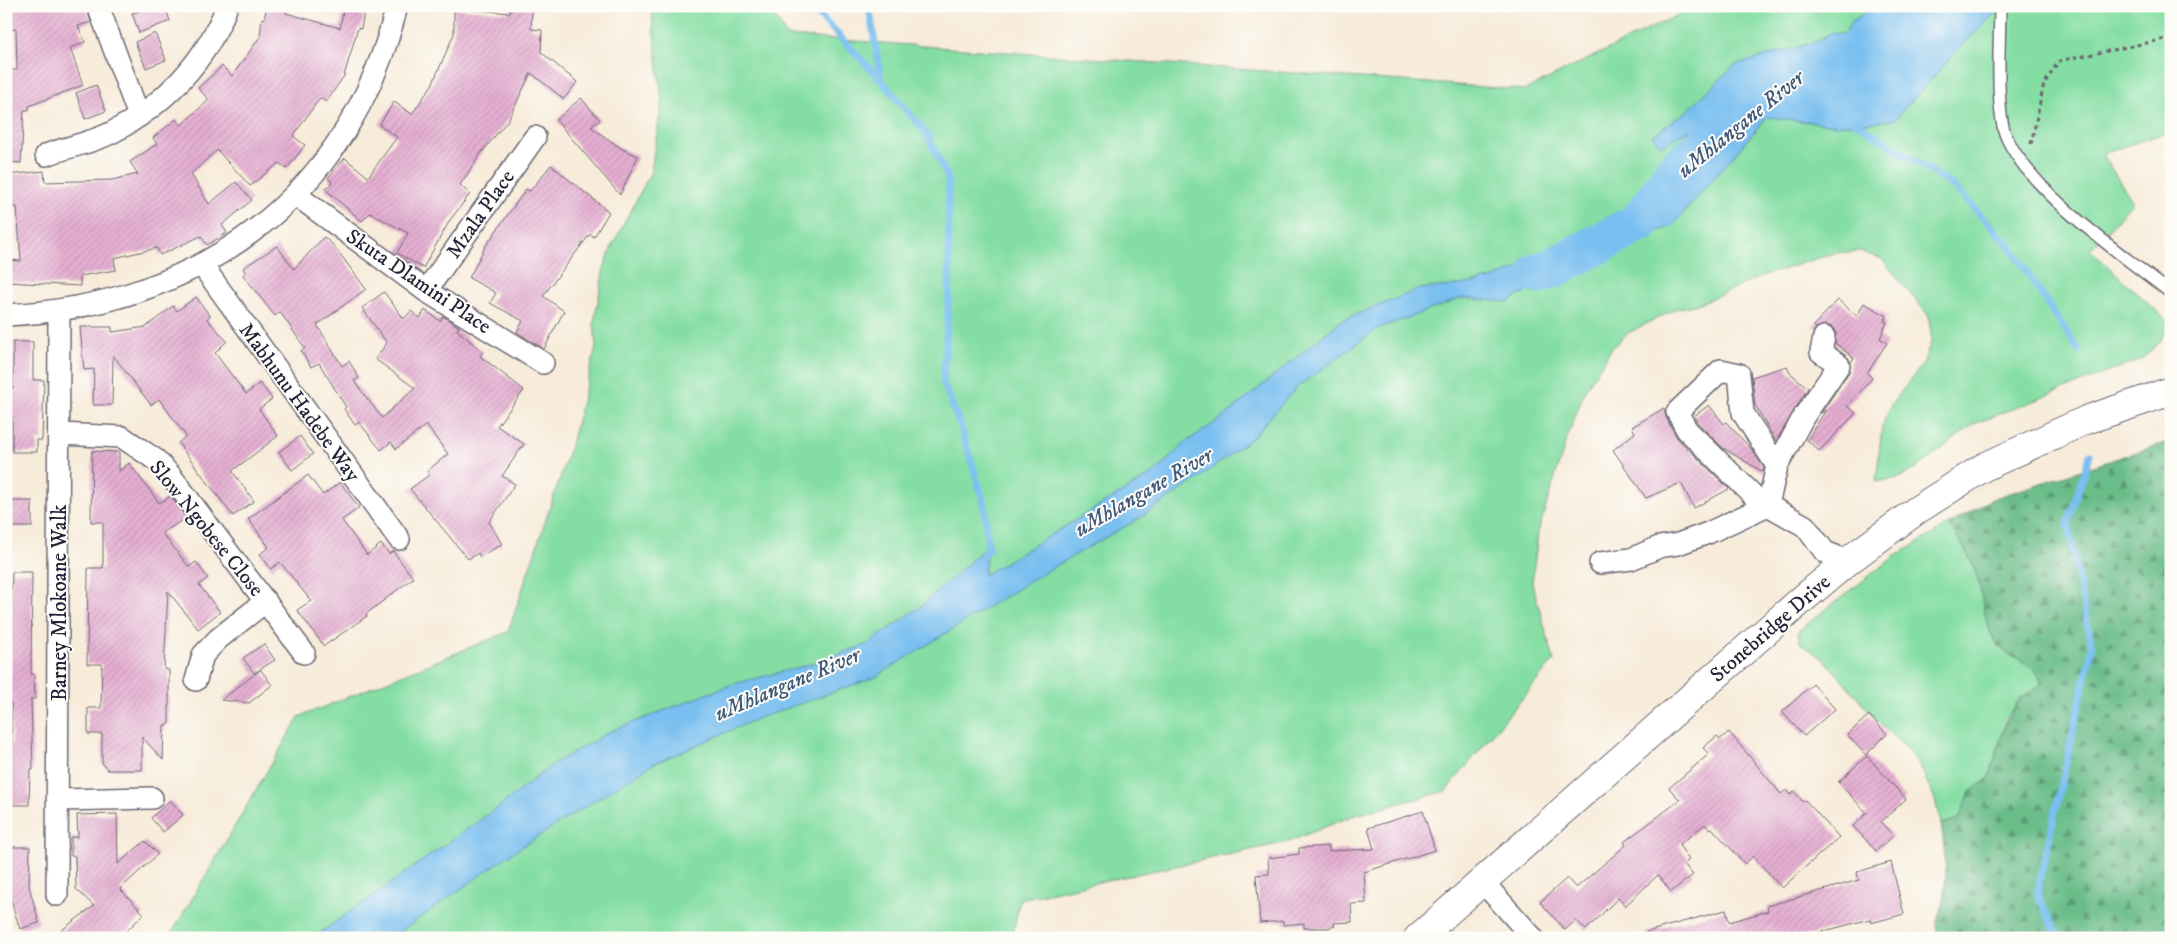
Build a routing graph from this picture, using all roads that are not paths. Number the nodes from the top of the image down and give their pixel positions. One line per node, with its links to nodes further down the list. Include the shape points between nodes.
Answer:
1 (98, 6): 5 (street)
2 (227, 6): 5 (street, via 221,22 194,65 171,92)
3 (397, 6): 8 (street, via 383,54 356,111 318,170)
4 (2000, 6): 11 (lane, via 2001,105 2005,135 2025,166 2062,205)
5 (139, 116): 7 (street, via 110,133)
6 (535, 137): 10 (street, Mzala Place)
7 (46, 155)
8 (296, 195): 9 (street, via 248,236); 10 (street, Skuta Dlamini Place)
9 (202, 265): 12 (street, via 143,290); 20 (street, Mabhunu Hadebe Way)
10 (426, 290): 15 (street, Skuta Dlamini Place)
11 (2171, 293)
12 (59, 311): 13 (street); 17 (street, Barney Mlokoane Walk)
13 (6, 315)
14 (1824, 337): 18 (street, via 1821,352 1839,364 1804,416)
15 (543, 363)
16 (2171, 391): 21 (street, Stonebridge Drive, via 2086,420 1984,467 1917,510)
17 (60, 434): 23 (street, Slow Ngobese Close, via 122,437 156,460); 27 (street, Barney Mlokoane Walk)
18 (1777, 466): 19 (street); 19 (street, via 1743,413 1739,374 1721,370 1677,412 1693,437 1757,500)
19 (1768, 505): 21 (street, via 1806,526 1825,552); 22 (street, via 1678,544 1659,547 1631,559)
20 (399, 538)
21 (1848, 561): 28 (street, Stonebridge Drive)
22 (1600, 564)
23 (266, 601): 24 (street, Slow Ngobese Close); 25 (street, via 203,655)
24 (304, 653)
25 (196, 680)
26 (152, 798): 27 (street)
27 (58, 800): 29 (street, Barney Mlokoane Walk)
28 (1482, 881): 30 (street, Stonebridge Drive); 31 (street)
29 (57, 895)
30 (1418, 938)
31 (1533, 938)

